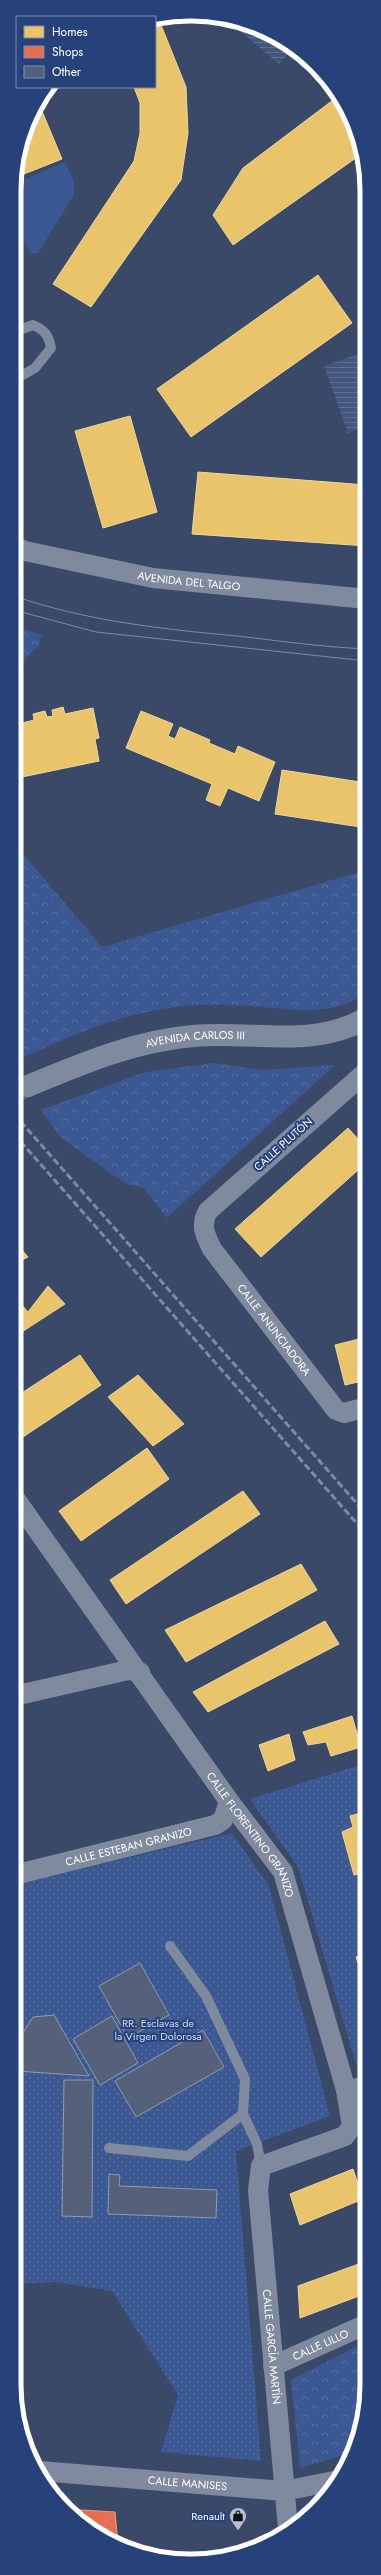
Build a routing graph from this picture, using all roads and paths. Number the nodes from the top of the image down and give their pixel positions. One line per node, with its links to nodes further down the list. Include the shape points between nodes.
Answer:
1 (21, 329): 2 (lane, via 33,325 42,329 50,338 51,348 35,368)
2 (21, 376)
3 (21, 549): 4 (street, AVENIDA DEL TALGO, via 153,578)
4 (360, 598)
5 (360, 1021): 7 (street, AVENIDA CARLOS III, via 320,1036 303,1038 220,1034 144,1043)
6 (360, 1077): 8 (street, CALLE PLUTÓN, via 208,1210)
7 (28, 1086)
8 (202, 1220): 9 (street, CALLE ANUNCIADORA, via 204,1232 212,1249 336,1410 344,1413)
9 (360, 1409)
10 (21, 1507): 11 (street, CALLE FLORENTINO GRANIZO)
11 (140, 1672): 12 (street, via 128,1670); 13 (street, CALLE FLORENTINO GRANIZO)
12 (21, 1694)
13 (229, 1801): 14 (street, CALLE ESTEBAN GRANIZO, via 227,1812 215,1825); 17 (street, CALLE FLORENTINO GRANIZO, via 283,1872)
14 (21, 1874)
15 (170, 1946): 18 (lane, via 206,1996 245,2079)
16 (360, 2087): 17 (street)
17 (346, 2090): 20 (street, CALLE FLORENTINO GRANIZO, via 352,2126 345,2136)
18 (243, 2114): 19 (lane, via 188,2156); 20 (lane, via 254,2133)
19 (109, 2148)
20 (261, 2166): 22 (street, CALLE GARCÍA MARTÍN, via 258,2190)
21 (360, 2327): 22 (street, CALLE LILLO)
22 (273, 2366): 25 (street, CALLE GARCÍA MARTÍN)
23 (45, 2471): 25 (street, CALLE MANISES)
24 (329, 2482): 25 (street, CALLE MANISES)
25 (284, 2491): 26 (street, CALLE GARCÍA MARTÍN)
26 (287, 2523)

